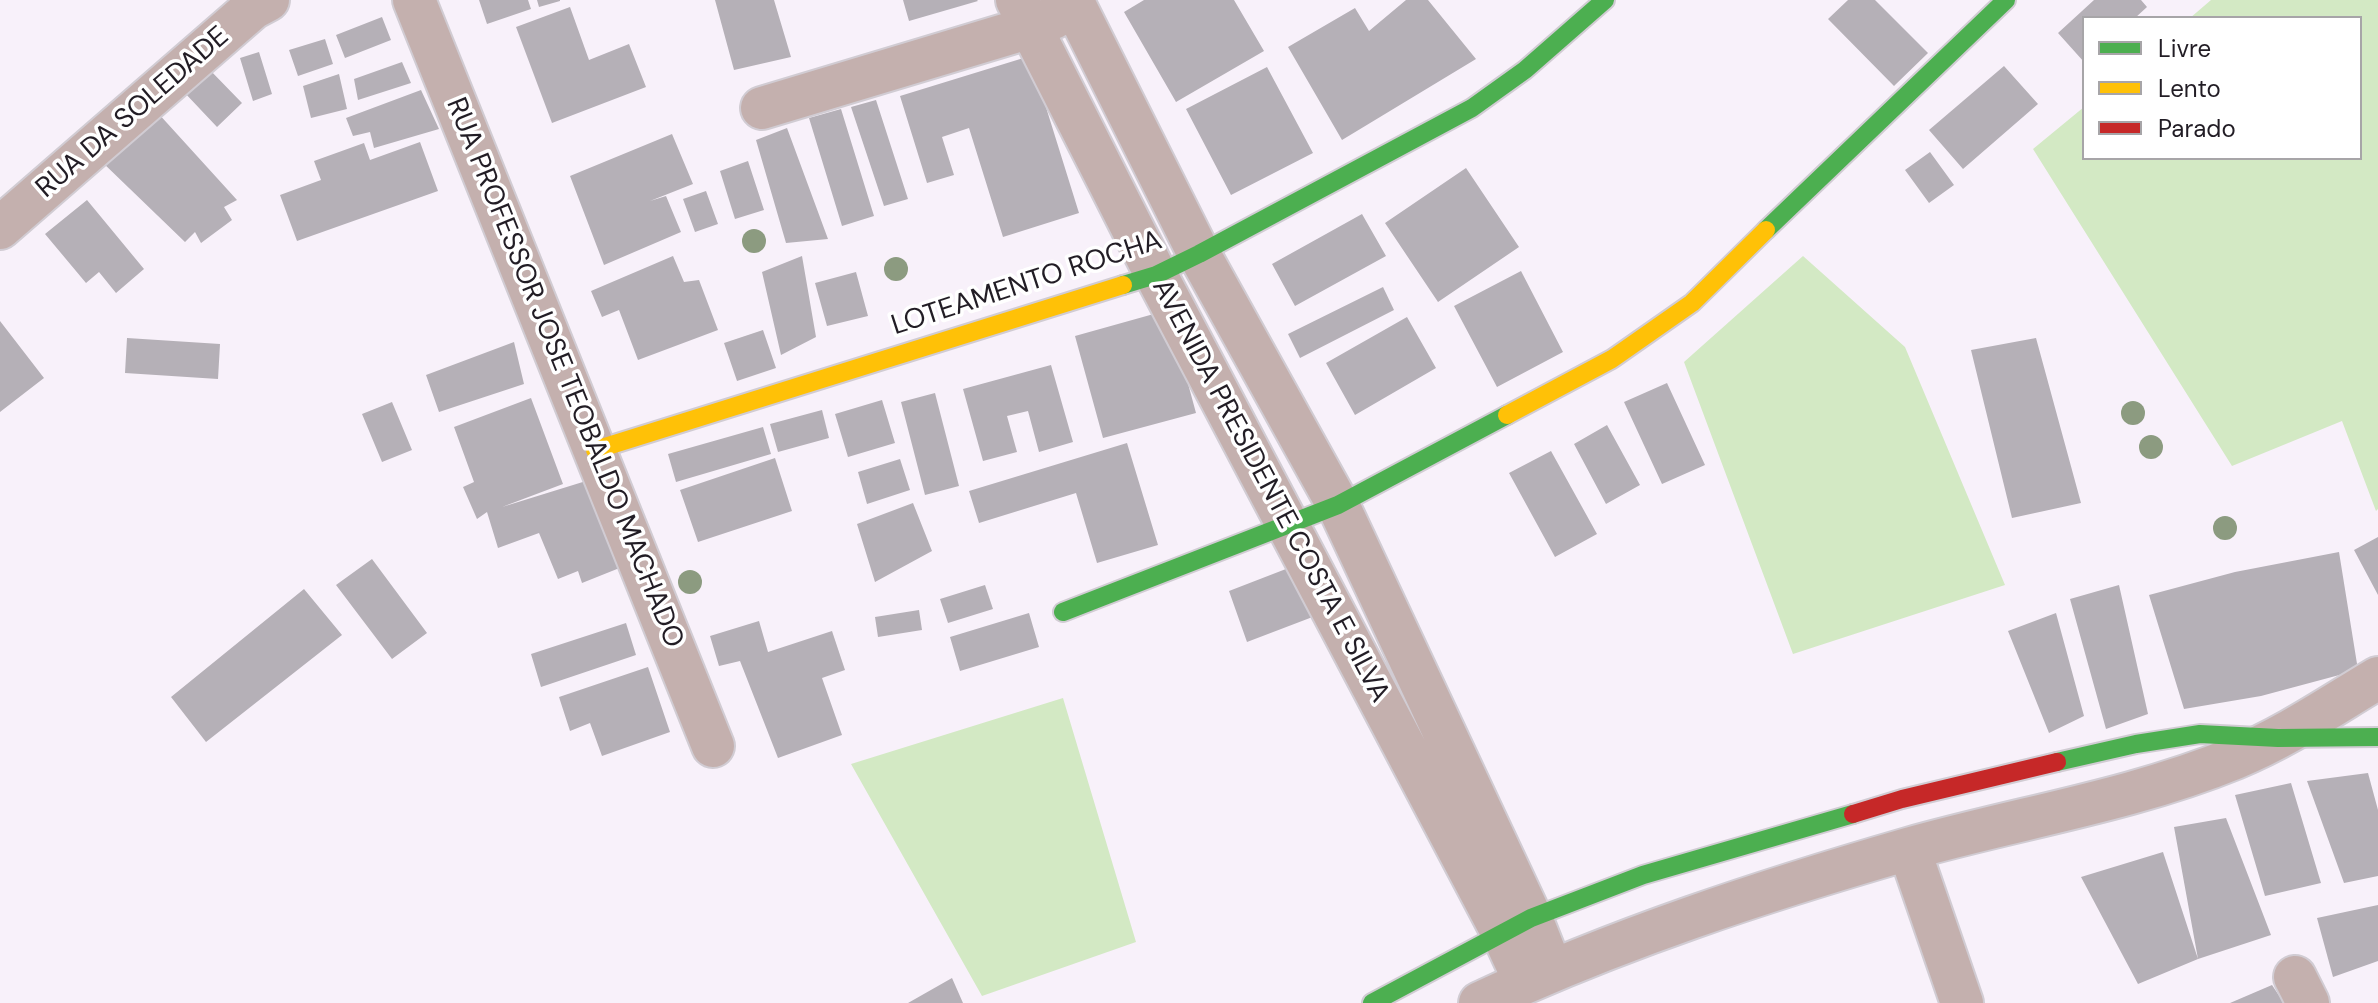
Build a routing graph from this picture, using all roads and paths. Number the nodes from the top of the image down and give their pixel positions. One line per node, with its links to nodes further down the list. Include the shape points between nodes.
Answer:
1 (268, 0): 8 (street, RUA DA SOLEDADE)
2 (414, 0): 11 (street, RUA PROFESSOR JOSE TEOBALDO MACHADO)
3 (1605, 0): 9 (street, LOTEAMENTO ROCHA, via 1472,108)
4 (2006, 0): 12 (street, via 1692,303 1612,359)
5 (1078, 3): 6 (street); 9 (street, AVENIDA PRESIDENTE COSTA E SILVA)
6 (1024, 13): 7 (street); 10 (street, AVENIDA PRESIDENTE COSTA E SILVA)
7 (762, 108)
8 (7, 207)
9 (1199, 254): 10 (street, LOTEAMENTO ROCHA); 12 (street, AVENIDA PRESIDENTE COSTA E SILVA)
10 (1156, 275): 11 (street, LOTEAMENTO ROCHA); 13 (street, AVENIDA PRESIDENTE COSTA E SILVA)
11 (595, 450): 18 (street, RUA PROFESSOR JOSE TEOBALDO MACHADO)
12 (1338, 505): 13 (street); 20 (street, AVENIDA PRESIDENTE COSTA E SILVA)
13 (1289, 525): 14 (street); 20 (street, AVENIDA PRESIDENTE COSTA E SILVA)
14 (1063, 612)
15 (2378, 678): 17 (street)
16 (2378, 737): 17 (street)
17 (2278, 738): 19 (street, via 2170,782); 20 (street, via 2178,737 1902,799 1643,875)
18 (713, 746)
19 (1909, 849): 21 (street, via 1736,903); 24 (street)
20 (1516, 925): 21 (street, AVENIDA PRESIDENTE COSTA E SILVA); 22 (street)
21 (1538, 977): 23 (street)
22 (1372, 1003)
23 (1480, 1003)
24 (1962, 1003)

